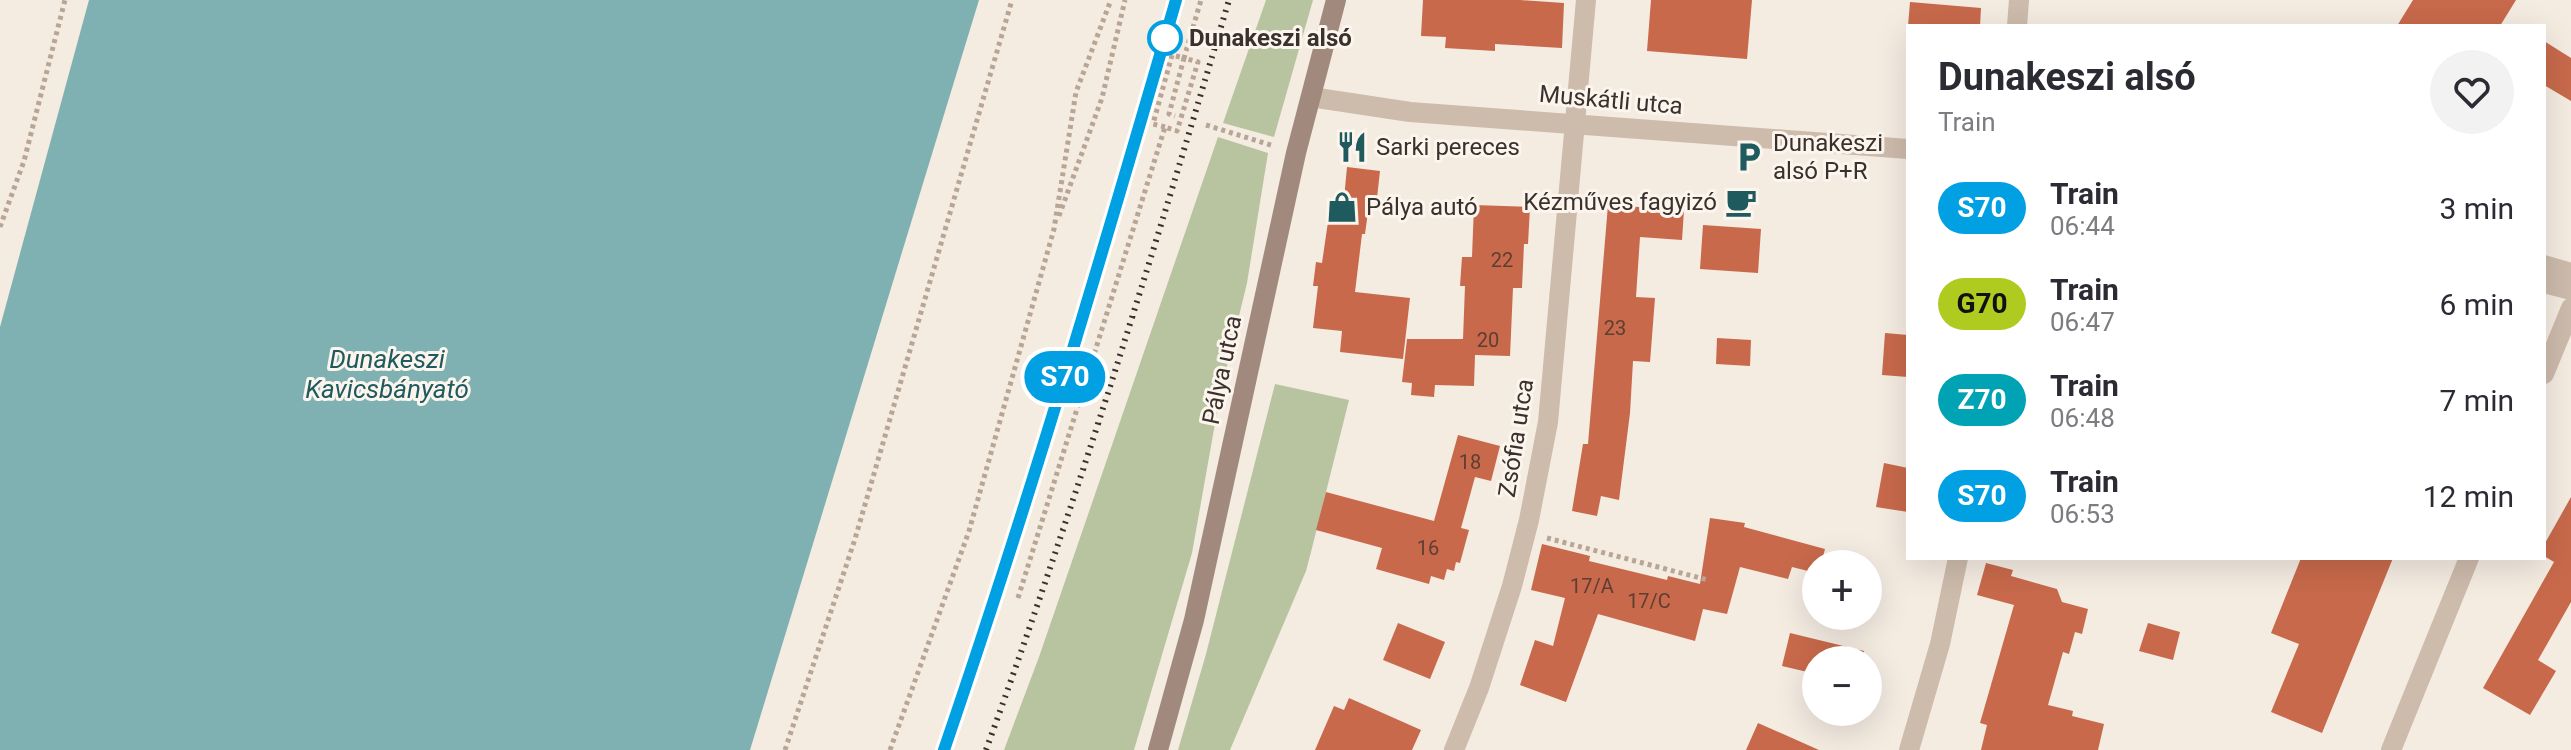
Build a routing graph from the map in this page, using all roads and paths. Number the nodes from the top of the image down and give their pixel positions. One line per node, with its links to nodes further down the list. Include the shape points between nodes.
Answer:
1 (65, 0): 18 (path, via 24,161)
2 (1012, 0): 31 (path, via 855,539)
3 (1111, 0): 19 (path, via 1076,92)
4 (1125, 0): 19 (path, via 1102,98)
5 (1201, 0): 10 (path)
6 (1336, 0): 11 (street, Pálya utca)
7 (1586, 0): 13 (street, Zsófia utca)
8 (2019, 0): 9 (street)
9 (2017, 24)
10 (1184, 58): 12 (path, via 1169,114); 15 (path, via 1172,55 1153,124); 15 (path, via 1198,62 1177,131)
11 (1311, 97): 13 (street, Muskátli utca, via 1410,112); 33 (street, Pálya utca, via 1194,620)
12 (1175, 116)
13 (1576, 123): 17 (street, Muskátli utca); 26 (street, Zsófia utca, via 1548,422)
14 (1206, 125): 16 (path)
15 (1165, 127): 30 (path)
16 (1252, 139)
17 (1906, 149)
18 (0, 227)
19 (1054, 229): 32 (path, via 969,531)
20 (2546, 266): 21 (street)
21 (2571, 273)
22 (2546, 284): 23 (street)
23 (2571, 290)
24 (2571, 308): 25 (street)
25 (2546, 369)
26 (1525, 533): 29 (path); 34 (street, Zsófia utca, via 1479,688)
27 (1958, 560): 35 (street)
28 (2468, 560): 36 (street)
29 (1708, 580)
30 (1018, 598)
31 (785, 750)
32 (890, 750)
33 (1158, 750)
34 (1454, 750)
35 (1909, 750)
36 (2391, 750)

